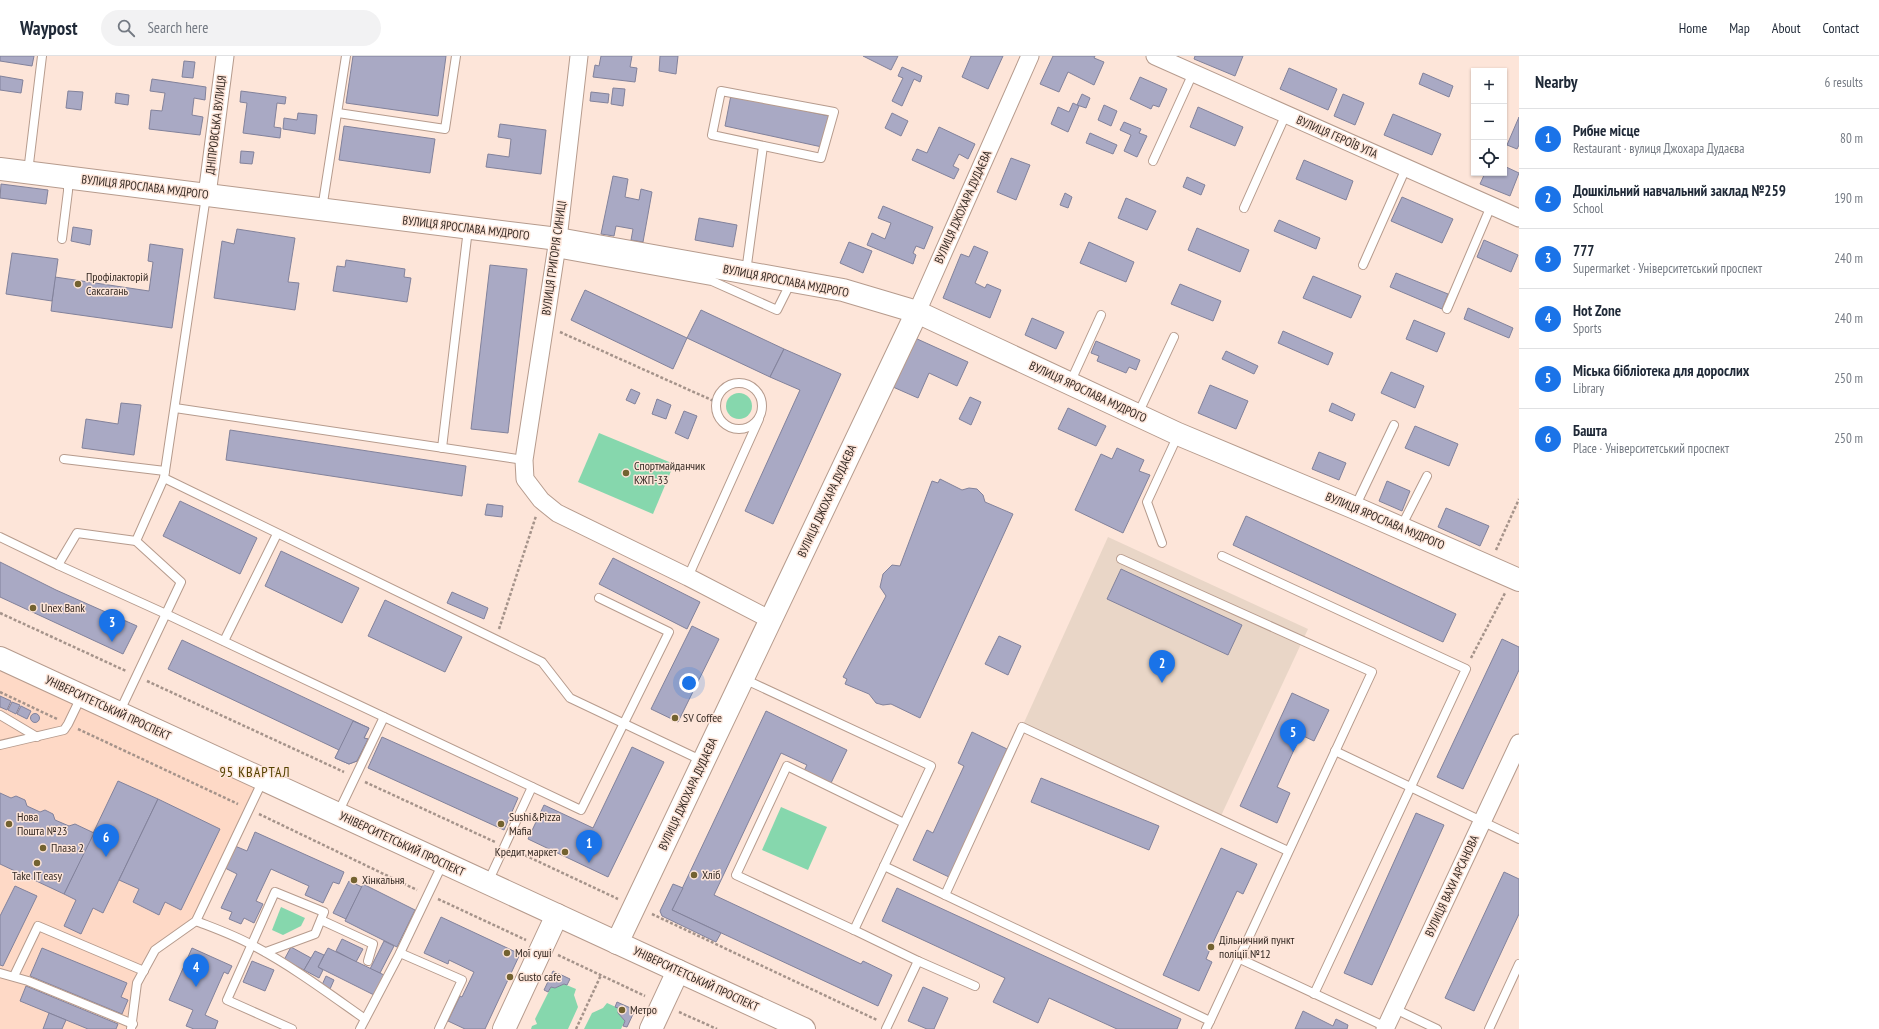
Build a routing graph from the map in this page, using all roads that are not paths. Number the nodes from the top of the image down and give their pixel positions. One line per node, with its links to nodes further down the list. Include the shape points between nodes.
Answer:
1 (42, 56): 15 (lane)
2 (224, 56): 17 (street, ДНІПРОВСЬКА ВУЛИЦЯ)
3 (346, 56): 9 (lane)
4 (456, 56): 9 (lane, via 445,129)
5 (579, 56): 24 (street, ВУЛИЦЯ ГРИГОРІЯ СИНИЦІ)
6 (1030, 56): 29 (street, ВУЛИЦЯ ДЖОХАРА ДУДАЄВА)
7 (1155, 56): 8 (street, ВУЛИЦЯ ГЕРОЇВ УПА)
8 (1193, 73): 10 (street, ВУЛИЦЯ ГЕРОЇВ УПА); 12 (lane)
9 (338, 113): 20 (lane)
10 (1286, 114): 13 (street, ВУЛИЦЯ ГЕРОЇВ УПА); 19 (lane)
11 (763, 146): 11 (lane, via 712,135 721,91 834,112 821,158); 26 (lane)
12 (1153, 161)
13 (1406, 168): 18 (street, ВУЛИЦЯ ГЕРОЇВ УПА); 25 (lane)
14 (0, 169): 15 (street, ВУЛИЦЯ ЯРОСЛАВА МУДРОГО)
15 (28, 172): 16 (street, ВУЛИЦЯ ЯРОСЛАВА МУДРОГО)
16 (68, 177): 17 (street, ВУЛИЦЯ ЯРОСЛАВА МУДРОГО); 23 (lane)
17 (207, 195): 20 (street, ВУЛИЦЯ ЯРОСЛАВА МУДРОГО); 33 (lane)
18 (1491, 206): 21 (street, ВУЛИЦЯ ГЕРОЇВ УПА); 28 (lane)
19 (1244, 208)
20 (322, 210): 22 (street, ВУЛИЦЯ ЯРОСЛАВА МУДРОГО)
21 (1519, 218)
22 (468, 228): 24 (street, ВУЛИЦЯ ЯРОСЛАВА МУДРОГО); 38 (lane)
23 (62, 239)
24 (557, 246): 26 (street, ВУЛИЦЯ ЯРОСЛАВА МУДРОГО); 27 (lane, via 712,282 777,310); 40 (street, ВУЛИЦЯ ГРИГОРІЯ СИНИЦІ)
25 (1363, 265)
26 (746, 273): 27 (street, ВУЛИЦЯ ЯРОСЛАВА МУДРОГО)
27 (791, 281): 29 (street, ВУЛИЦЯ ЯРОСЛАВА МУДРОГО, via 843,290)
28 (1447, 308)
29 (917, 312): 32 (street, ВУЛИЦЯ ЯРОСЛАВА МУДРОГО); 56 (street, ВУЛИЦЯ ДЖОХАРА ДУДАЄВА)
30 (1100, 315): 32 (lane)
31 (1174, 337): 34 (lane)
32 (1070, 383): 34 (street, ВУЛИЦЯ ЯРОСЛАВА МУДРОГО)
33 (175, 408): 38 (lane); 41 (lane)
34 (1138, 415): 37 (street, ВУЛИЦЯ ЯРОСЛАВА МУДРОГО)
35 (760, 419): 35 (lane, via 763,403 750,385 729,385 720,392 716,402 718,418 726,426 736,430 747,429); 52 (lane)
36 (1394, 424): 43 (lane)
37 (1178, 434): 43 (street, ВУЛИЦЯ ЯРОСЛАВА МУДРОГО); 48 (lane, via 1147,502)
38 (442, 448): 40 (lane)
39 (64, 459): 41 (lane)
40 (524, 460): 52 (street, ВУЛИЦЯ ГРИГОРІЯ СИНИЦІ, via 525,479 541,500 557,513)
41 (165, 475): 45 (lane); 47 (lane)
42 (1427, 476): 44 (lane)
43 (1355, 508): 44 (street, ВУЛИЦЯ ЯРОСЛАВА МУДРОГО)
44 (1401, 528): 53 (street, ВУЛИЦЯ ЯРОСЛАВА МУДРОГО)
45 (277, 534): 57 (lane); 64 (lane, via 542,662 570,698)
46 (0, 537): 51 (lane)
47 (136, 541): 51 (lane, via 77,533); 55 (lane, via 180,582)
48 (1162, 542)
49 (1222, 556): 72 (lane, via 1466,669)
50 (1121, 559): 68 (lane, via 1372,672)
51 (58, 565): 55 (lane)
52 (688, 577): 56 (street, ВУЛИЦЯ ГРИГОРІЯ СИНИЦІ)
53 (1516, 578)
54 (600, 598): 64 (lane, via 669,632)
55 (166, 614): 57 (lane); 61 (lane)
56 (771, 620): 59 (street, ВУЛИЦЯ ДЖОХАРА ДУДАЄВА)
57 (224, 641): 63 (lane)
58 (0, 658): 60 (street, УНІВЕРСИТЕТСЬКИЙ ПРОСПЕКТ)
59 (743, 678): 69 (street, ВУЛИЦЯ ДЖОХАРА ДУДАЄВА); 75 (lane, via 930,766)
60 (81, 696): 61 (street, УНІВЕРСИТЕТСЬКИЙ ПРОСПЕКТ); 65 (lane, via 64,730)
61 (119, 713): 70 (street, УНІВЕРСИТЕТСЬКИЙ ПРОСПЕКТ)
62 (0, 715): 65 (lane)
63 (384, 716): 71 (lane); 73 (lane)
64 (623, 724): 69 (lane); 71 (lane, via 581,810)
65 (37, 737): 67 (lane)
66 (1519, 743): 74 (street, ВУЛИЦЯ ВАХИ АРСАНОВА)
67 (0, 745)
68 (1335, 751): 72 (lane); 77 (lane)
69 (703, 762): 86 (street, ВУЛИЦЯ ДЖОХАРА ДУДАЄВА)
70 (264, 780): 73 (street, УНІВЕРСИТЕТСЬКИЙ ПРОСПЕКТ); 84 (lane)
71 (532, 787): 80 (lane)
72 (1411, 787): 74 (lane); 99 (lane)
73 (337, 814): 78 (street, УНІВЕРСИТЕТСЬКИЙ ПРОСПЕКТ)
74 (1482, 822): 76 (lane); 100 (street, ВУЛИЦЯ ВАХИ АРСАНОВА)
75 (904, 823): 79 (lane); 85 (lane, via 787,766 736,875)
76 (1519, 838)
77 (1288, 851): 81 (lane, via 1022,727); 90 (lane)
78 (443, 862): 80 (street, УНІВЕРСИТЕТСЬКИЙ ПРОСПЕКТ); 89 (lane)
79 (884, 866): 81 (lane); 85 (lane)
80 (488, 883): 82 (street, УНІВЕРСИТЕТСЬКИЙ ПРОСПЕКТ)
81 (944, 895): 102 (lane)
82 (557, 915): 86 (street, УНІВЕРСИТЕТСЬКИЙ ПРОСПЕКТ); 109 (street)
83 (321, 920): 87 (lane, via 324,912 275,892); 88 (lane, via 315,934); 92 (lane, via 373,944)
84 (196, 921): 87 (lane); 95 (lane, via 155,950)
85 (854, 930): 91 (lane)
86 (617, 943): 94 (street, УНІВЕРСИТЕТСЬКИЙ ПРОСПЕКТ)
87 (251, 944): 88 (lane); 106 (lane, via 227,1000)
88 (266, 952): 101 (lane, via 297,970)
89 (400, 953): 101 (lane); 108 (lane, via 462,980)
90 (1238, 958): 99 (lane); 102 (lane)
91 (918, 960): 98 (lane); 104 (lane)
92 (368, 961)
93 (1519, 964): 114 (lane)
94 (678, 971): 110 (street); 111 (street, УНІВЕРСИТЕТСЬКИЙ ПРОСПЕКТ)
95 (144, 972): 97 (lane, via 38,926); 103 (lane, via 137,983)
96 (0, 973): 97 (lane)
97 (14, 976): 103 (lane)
98 (974, 986)
99 (1314, 994): 105 (lane)
100 (1395, 1009): 105 (street, ВУЛИЦЯ ВАХИ АРСАНОВА); 113 (lane)
101 (365, 1019): 107 (lane)
102 (1210, 1021): 112 (lane)
103 (132, 1027)
104 (887, 1027)
105 (1386, 1028)
106 (292, 1029)
107 (360, 1029)
108 (439, 1029)
109 (504, 1029)
110 (651, 1029)
111 (804, 1029)
112 (1206, 1029)
113 (1437, 1029)
114 (1489, 1029)

